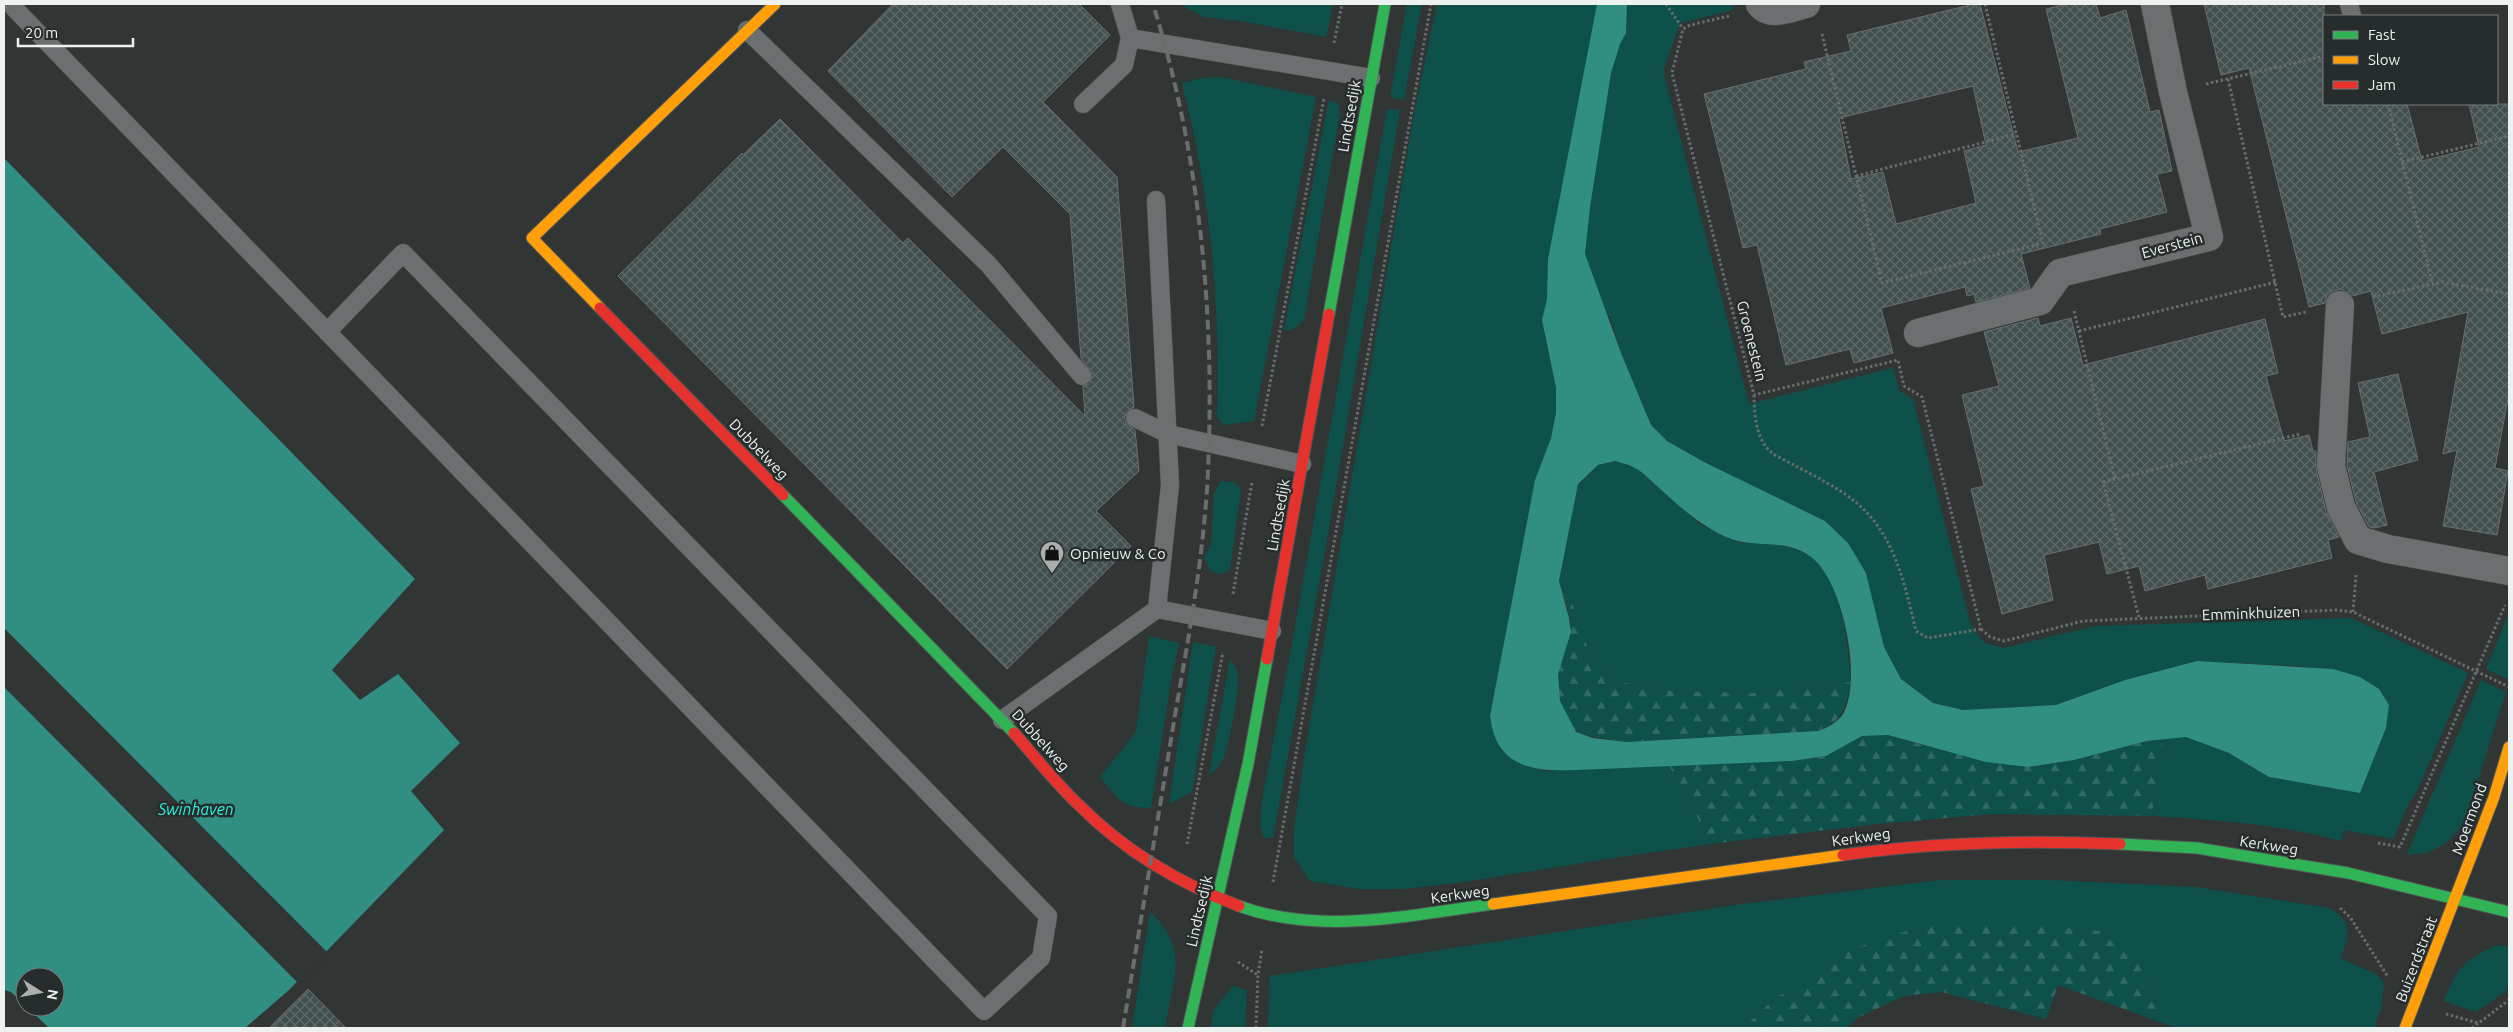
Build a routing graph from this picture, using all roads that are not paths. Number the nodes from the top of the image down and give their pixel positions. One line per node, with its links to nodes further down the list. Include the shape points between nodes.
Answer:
1 (11, 4): 14 (lane)
2 (775, 4): 8 (main road, Dubbelweg)
3 (1120, 4): 9 (lane)
4 (1385, 4): 10 (main road, Lindtsedijk)
5 (1760, 4): 6 (street, via 1775,12)
6 (1806, 4)
7 (2155, 4): 15 (street, Everstein, via 2209,237 2059,278 2040,300)
8 (748, 30): 16 (lane, via 989,265); 23 (main road, Dubbelweg, via 532,238)
9 (1130, 38): 10 (lane); 11 (lane, via 1124,65)
10 (1371, 78): 19 (main road, Lindtsedijk)
11 (1083, 104)
12 (1156, 200): 18 (lane)
13 (2340, 305): 20 (street, via 2331,466 2341,507 2358,540 2388,549)
14 (327, 332): 14 (lane, via 402,253 1048,916 1041,958 984,1011)
15 (1918, 333)
16 (1082, 376)
17 (1135, 418): 18 (lane)
18 (1168, 434): 19 (lane); 21 (lane, via 1170,485)
19 (1302, 464): 22 (main road, Lindtsedijk)
20 (2509, 571)
21 (1157, 609): 22 (lane); 23 (lane)
22 (1272, 631): 25 (main road, Lindtsedijk, via 1248,764)
23 (1002, 720): 25 (main road, Dubbelweg, via 1080,807 1114,837 1143,858)
24 (2509, 748): 26 (main road, Moermond, via 2494,798)
25 (1218, 898): 26 (main road, Kerkweg, via 1266,916 1318,921 1375,920 1899,847 2077,842 2197,848 2348,873); 28 (main road, Lindtsedijk)
26 (2455, 900): 27 (main road, Kerkweg); 29 (main road, Buizerdstraat)
27 (2509, 912)
28 (1188, 1028)
29 (2405, 1028)

